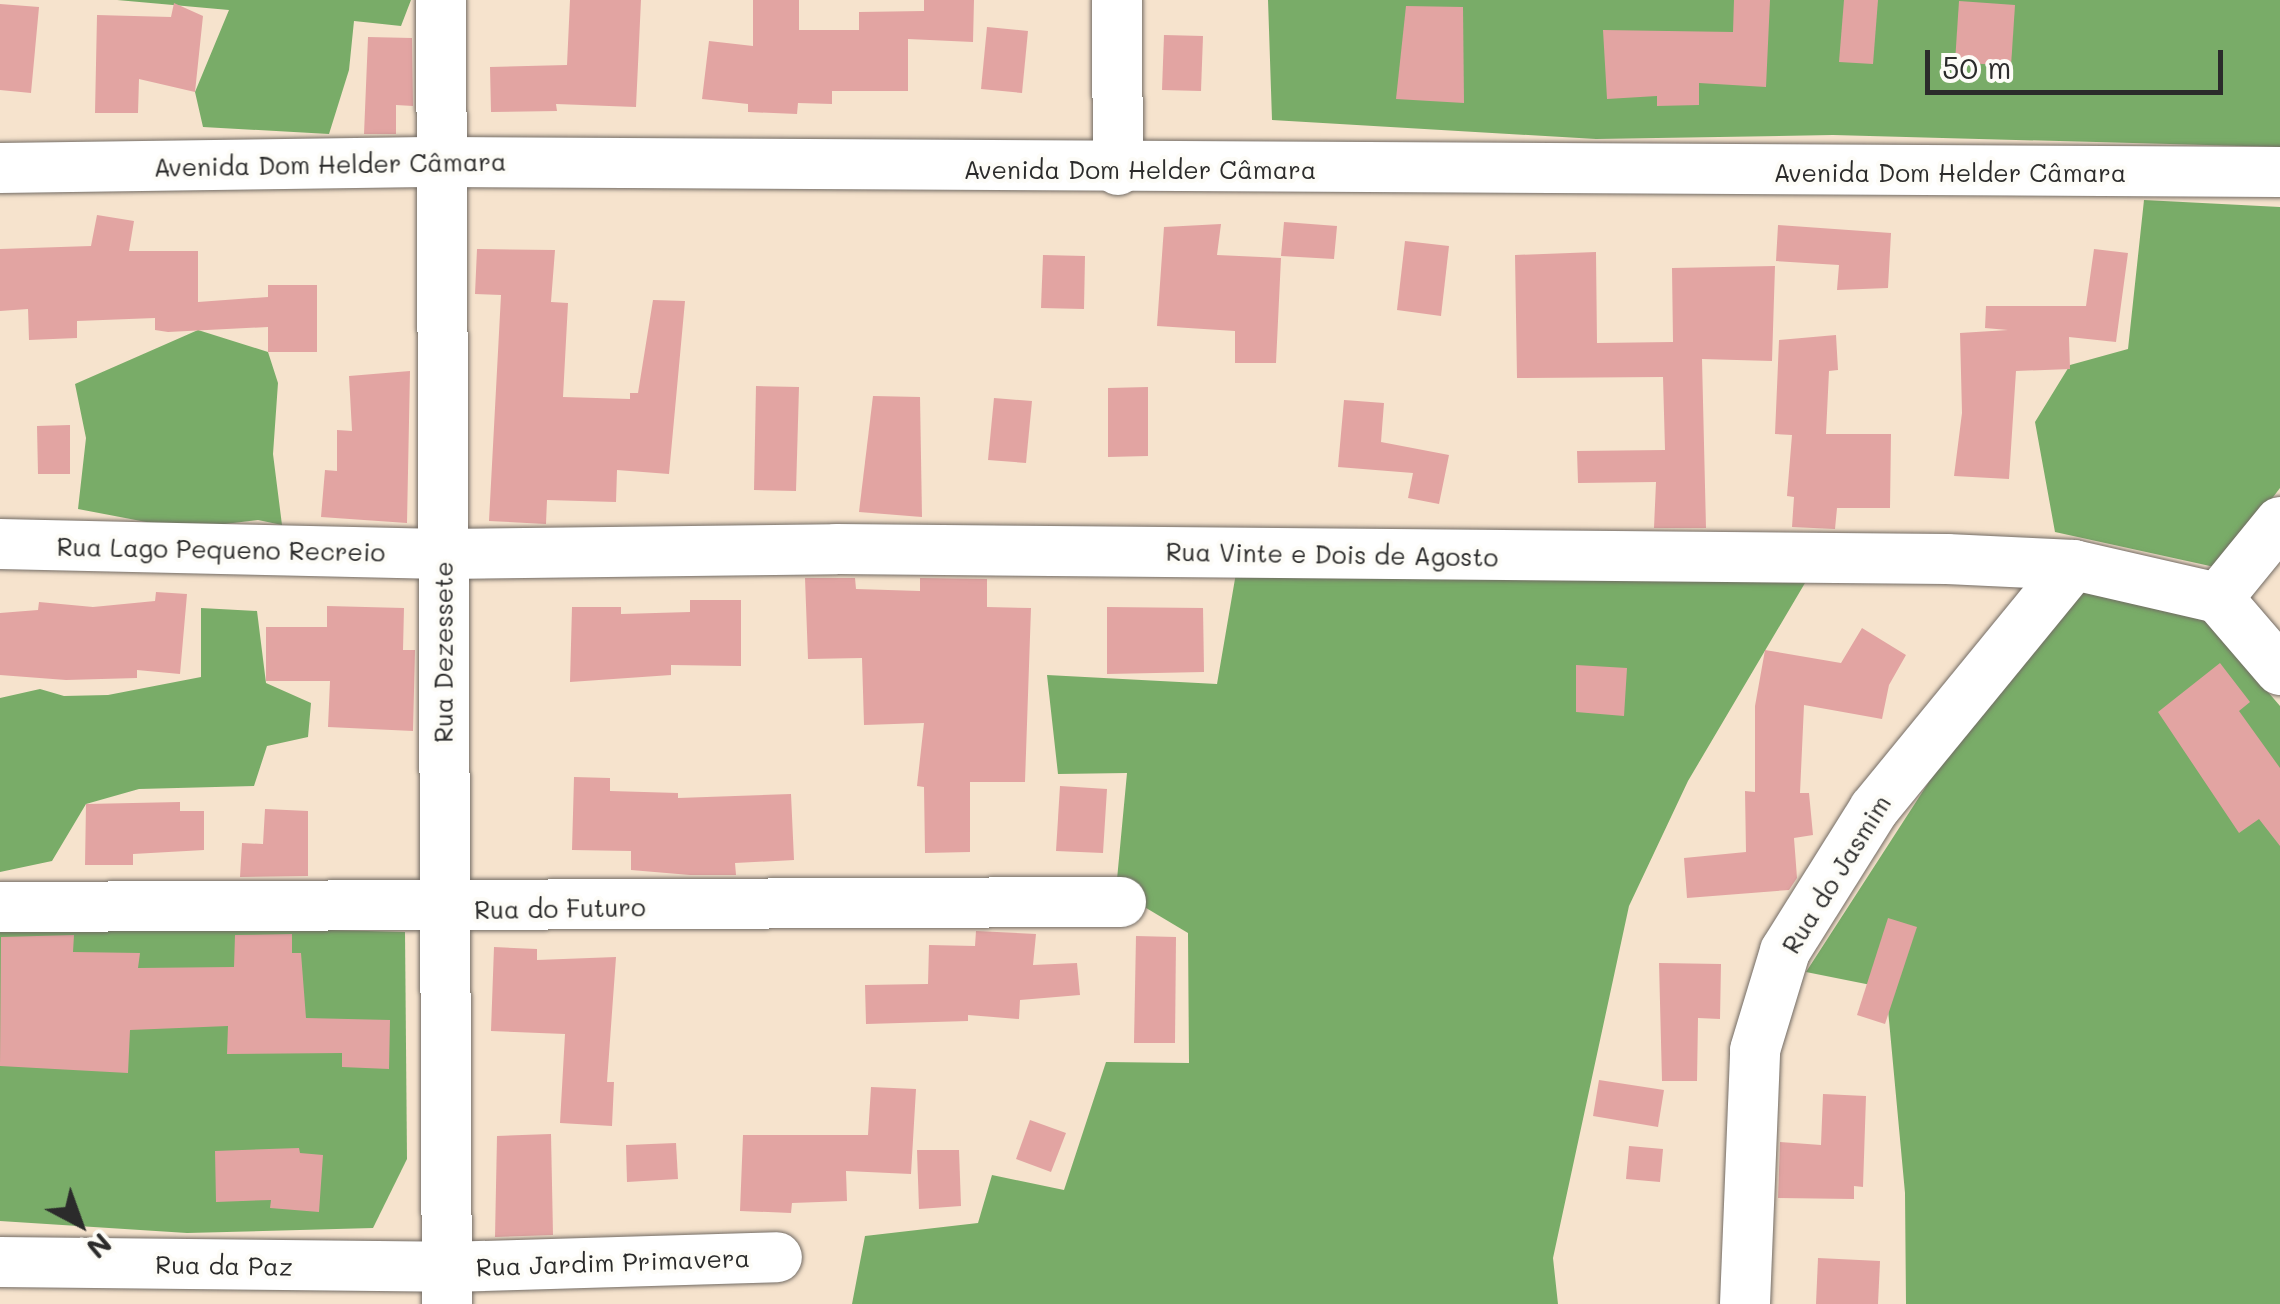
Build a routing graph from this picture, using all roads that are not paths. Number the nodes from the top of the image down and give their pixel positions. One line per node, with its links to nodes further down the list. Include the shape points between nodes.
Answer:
1 (441, 0): 3 (street, Rua Dezessete)
2 (1117, 0): 5 (street)
3 (445, 162): 4 (street, Avenida Dom Helder Câmara); 5 (street, Avenida Dom Helder Câmara); 9 (street, Rua Dezessete)
4 (0, 168)
5 (1118, 170): 6 (street, Avenida Dom Helder Câmara)
6 (2280, 172)
7 (2280, 522): 11 (street)
8 (0, 544): 9 (street, Rua Lago Pequeno Recreio)
9 (442, 554): 10 (street, Rua Vinte e Dois de Agosto, via 836,549); 15 (street, Rua Dezessete)
10 (2074, 564): 11 (street, Rua Vinte e Dois de Agosto); 19 (street, Rua do Jasmim, via 1874,809 1785,950 1755,1050)
11 (2218, 598): 12 (street)
12 (2280, 670)
13 (1121, 902): 15 (street, Rua do Futuro)
14 (0, 907): 15 (street, Rua do Futuro)
15 (445, 909): 18 (street, Rua Dezessete)
16 (777, 1257): 18 (street, Rua Jardim Primavera)
17 (0, 1262): 18 (street, Rua da Paz)
18 (448, 1286)
19 (1746, 1304)

